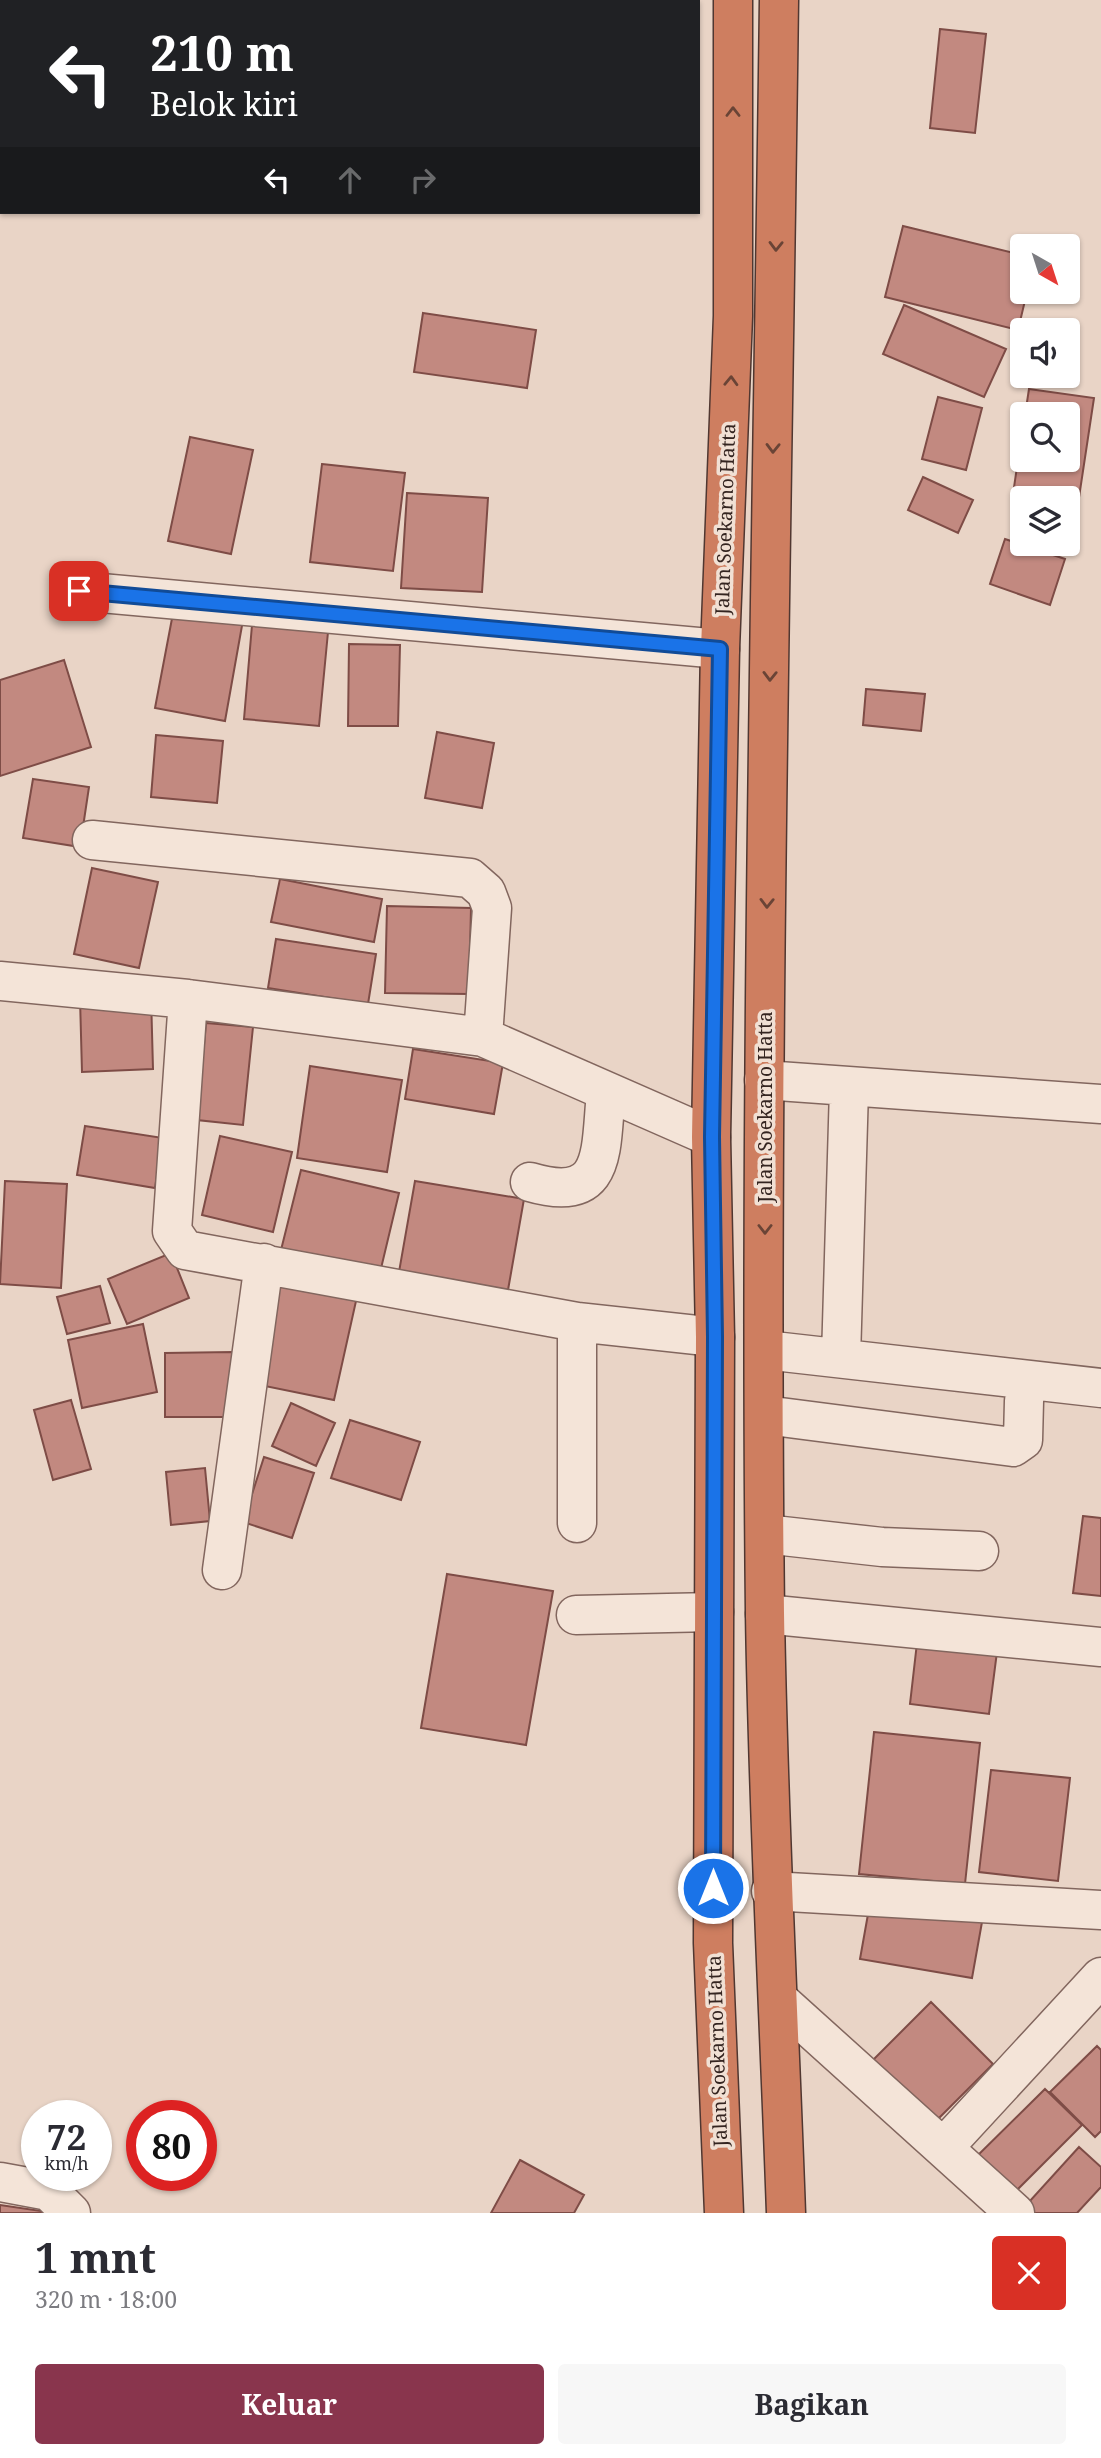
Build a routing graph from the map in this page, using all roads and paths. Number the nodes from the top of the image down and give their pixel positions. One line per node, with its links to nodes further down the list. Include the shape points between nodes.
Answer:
1 (733, 0): 4 (highway, Jalan Soekarno Hatta, one-way to 1, via 733,316)
2 (779, 0): 9 (highway, Jalan Soekarno Hatta, one-way to 9)
3 (79, 591): 4 (street)
4 (720, 649): 13 (highway, Jalan Soekarno Hatta)
5 (92, 840): 8 (street, via 470,878 486,892 492,908)
6 (0, 981): 7 (street)
7 (188, 999): 8 (street); 15 (street, via 172,1231 185,1250)
8 (483, 1037): 11 (street)
9 (764, 1080): 10 (street); 18 (highway, Jalan Soekarno Hatta, one-way to 18)
10 (849, 1088): 12 (street); 19 (street)
11 (606, 1093): 13 (street); 14 (street, via 595,1171 579,1187 553,1189)
12 (1101, 1104)
13 (712, 1137): 17 (highway, Jalan Soekarno Hatta)
14 (530, 1182)
15 (264, 1263): 16 (street); 26 (street)
16 (577, 1322): 17 (street); 23 (street)
17 (715, 1337): 27 (highway, Jalan Soekarno Hatta)
18 (765, 1350): 19 (street); 22 (highway, Jalan Soekarno Hatta)
19 (841, 1359): 20 (street)
20 (1101, 1388)
21 (1024, 1401): 22 (street, via 1023,1440 1013,1447)
22 (765, 1415): 24 (highway, Jalan Soekarno Hatta)
23 (577, 1523)
24 (765, 1534): 25 (street, via 882,1548); 28 (highway, Jalan Soekarno Hatta)
25 (979, 1551)
26 (222, 1570)
27 (714, 1612): 29 (street); 38 (highway, Jalan Soekarno Hatta, via 713,1943)
28 (765, 1614): 30 (street); 31 (highway, Jalan Soekarno Hatta)
29 (576, 1615)
30 (1101, 1647)
31 (771, 1891): 32 (street); 34 (highway, Jalan Soekarno Hatta)
32 (1101, 1910)
33 (1101, 1977): 35 (street)
34 (779, 2000): 35 (street); 39 (highway, Jalan Soekarno Hatta)
35 (944, 2147): 40 (street)
36 (0, 2182): 37 (street, via 49,2191)
37 (71, 2213)
38 (724, 2213)
39 (786, 2213)
40 (1014, 2213)

